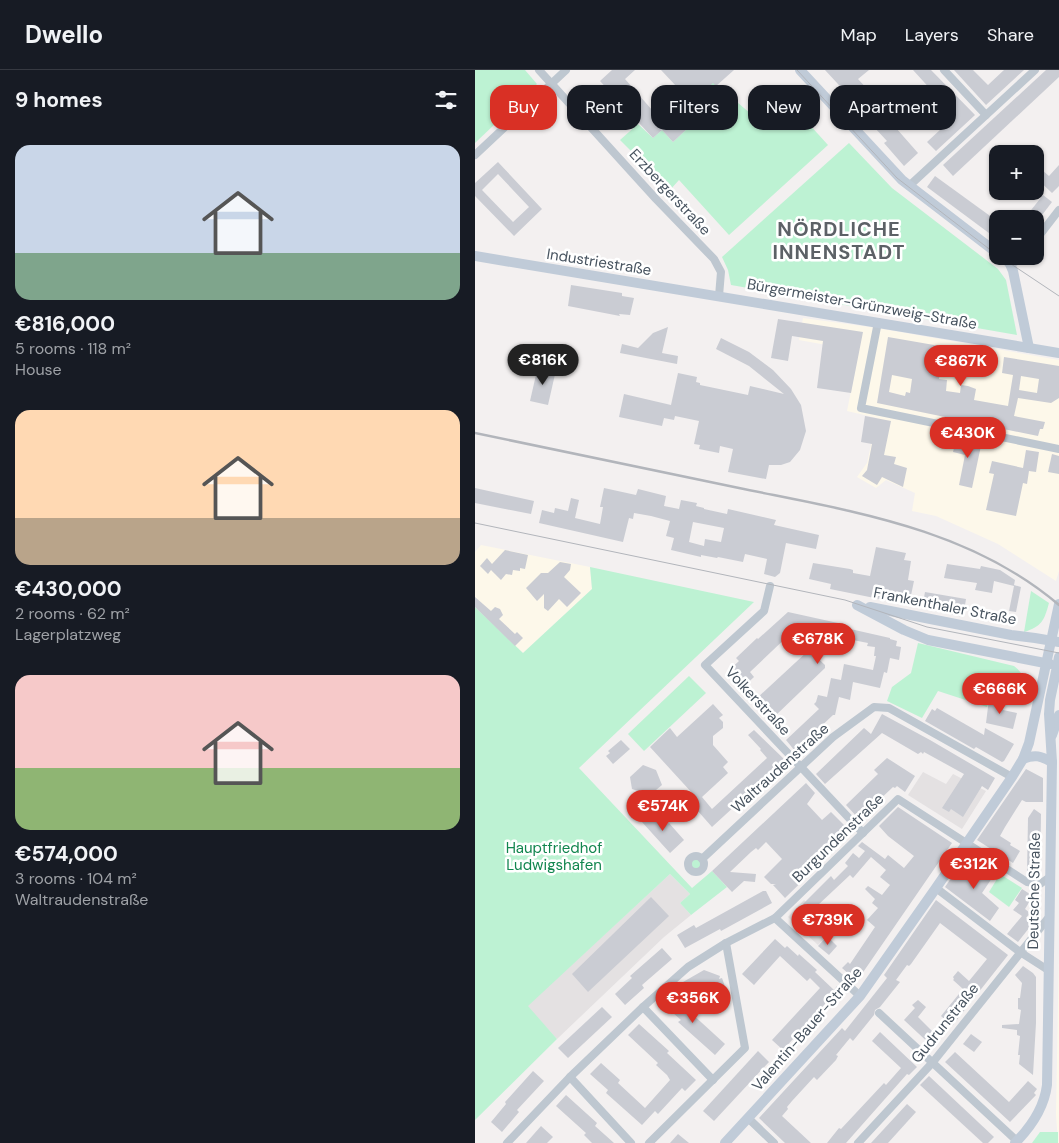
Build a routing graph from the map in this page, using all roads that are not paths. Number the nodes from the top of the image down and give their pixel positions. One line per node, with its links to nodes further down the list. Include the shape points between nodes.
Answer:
1 (539, 70): 6 (street, Erzbergerstraße)
2 (566, 70): 6 (street)
3 (799, 70): 9 (street)
4 (944, 70): 7 (street)
5 (1035, 70): 7 (street)
6 (551, 84): 8 (street); 15 (street, Erzbergerstraße, via 714,259 721,272)
7 (986, 115): 9 (street)
8 (475, 155)
9 (909, 186): 12 (street)
10 (1059, 210): 11 (street)
11 (1044, 229)
12 (989, 246)
13 (475, 256): 15 (street, Industriestraße)
14 (1008, 265): 17 (street, via 1018,292)
15 (719, 296): 16 (street, Bürgermeister-Grünzweig-Straße)
16 (878, 322): 17 (street, Bürgermeister-Grünzweig-Straße); 19 (street, via 861,408)
17 (1029, 348): 18 (street, Bürgermeister-Grünzweig-Straße)
18 (1059, 353)
19 (1059, 449)
20 (769, 586): 29 (street, Volkerstraße, via 764,611 705,665)
21 (1059, 604): 22 (street, Valentin-Bauer-Straße)
22 (1054, 642): 24 (street, Valentin-Bauer-Straße); 24 (street, Frankenthaler Straße, via 857,604 928,640)
23 (1058, 663): 24 (street, Frankenthaler Straße); 26 (street, Deutsche Straße, via 1050,700)
24 (1045, 664): 27 (street, Valentin-Bauer-Straße)
25 (1059, 714): 26 (street)
26 (1051, 738): 28 (street, Deutsche Straße)
27 (1023, 759): 28 (street, via 1036,756); 30 (street, Valentin-Bauer-Straße)
28 (1052, 762): 34 (street, Deutsche Straße)
29 (800, 766): 30 (street, Waltraudenstraße, via 867,712 874,707 882,707); 31 (street, Volkerstraße); 33 (street, Waltraudenstraße)
30 (1012, 777): 32 (street, Valentin-Bauer-Straße)
31 (863, 833): 32 (street, Burgundenstraße, via 899,799); 37 (street, Burgundenstraße)
32 (967, 843): 34 (street, via 1027,882 1040,884); 35 (street, Valentin-Bauer-Straße)
33 (702, 859)
34 (1049, 877): 36 (street, Deutsche Straße)
35 (936, 888): 39 (street); 41 (street, Valentin-Bauer-Straße)
36 (1049, 917): 39 (street, Gudrunstraße); 40 (street, Deutsche Straße)
37 (775, 918): 38 (street, Burgundenstraße); 41 (street)
38 (726, 943): 42 (street, Burgundenstraße, via 688,967); 46 (street, via 745,1048)
39 (1020, 952): 40 (street); 44 (street, Gudrunstraße)
40 (1048, 970): 48 (street, Deutsche Straße, via 1047,1086 1036,1117)
41 (860, 996): 47 (street, Valentin-Bauer-Straße)
42 (643, 1007): 45 (street, Burgundenstraße); 46 (street)
43 (879, 1013): 44 (street)
44 (933, 1062): 48 (street); 54 (street, Gudrunstraße)
45 (570, 1077): 49 (street, Burgundenstraße); 50 (street)
46 (713, 1080): 51 (street)
47 (748, 1118): 52 (street, Valentin-Bauer-Straße); 53 (street)
48 (1016, 1142)
49 (507, 1143)
50 (631, 1143)
51 (649, 1143)
52 (725, 1143)
53 (774, 1143)
54 (858, 1143)

